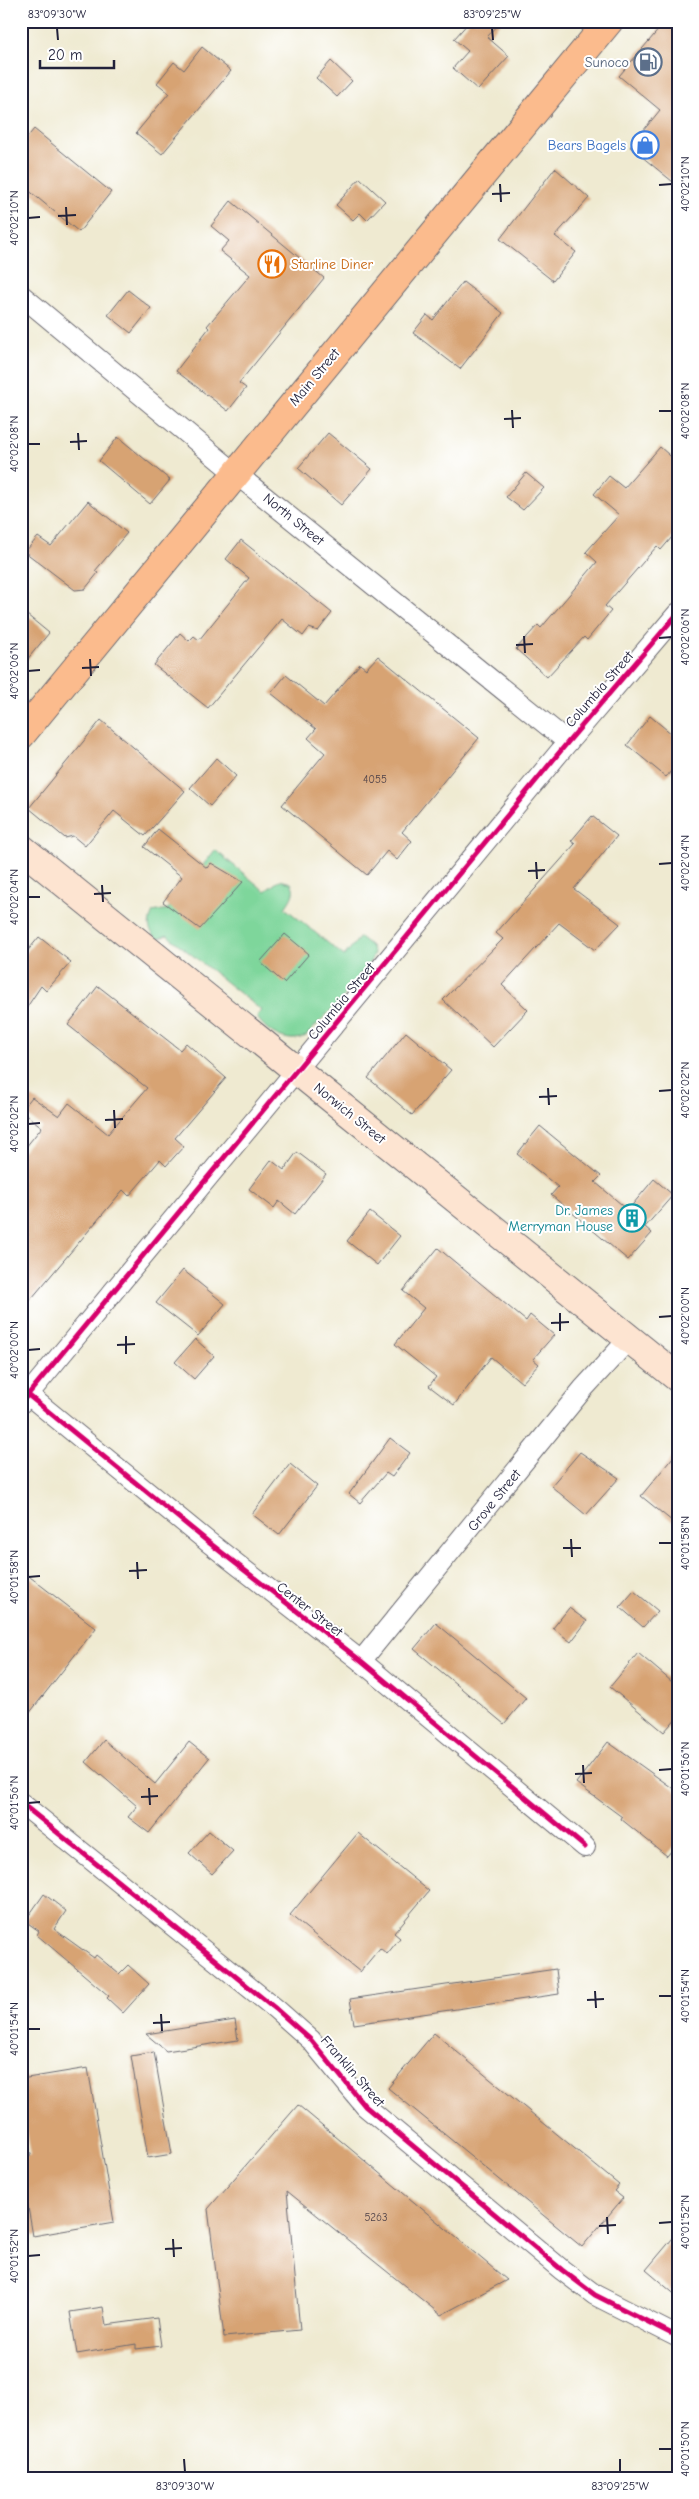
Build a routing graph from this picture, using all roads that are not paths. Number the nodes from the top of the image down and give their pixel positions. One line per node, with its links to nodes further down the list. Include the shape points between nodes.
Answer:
1 (609, 21): 3 (main road, Main Street)
2 (21, 295): 3 (street, North Street)
3 (235, 473): 5 (main road, Main Street); 6 (street, North Street)
4 (678, 613): 6 (street, Columbia Street)
5 (21, 736)
6 (568, 742): 8 (street, Columbia Street)
7 (21, 848): 8 (main road, Norwich Street)
8 (297, 1070): 9 (main road, Norwich Street); 11 (street, Columbia Street, via 116,1290)
9 (628, 1340): 10 (main road, Norwich Street); 12 (street, Grove Street, via 583,1389)
10 (678, 1378)
11 (23, 1395): 12 (street, Center Street)
12 (361, 1661): 14 (street, Center Street)
13 (21, 1803): 15 (street, Franklin Street, via 276,2009 311,2040 372,2112 562,2270 595,2296)
14 (585, 1847)
15 (678, 2337)

